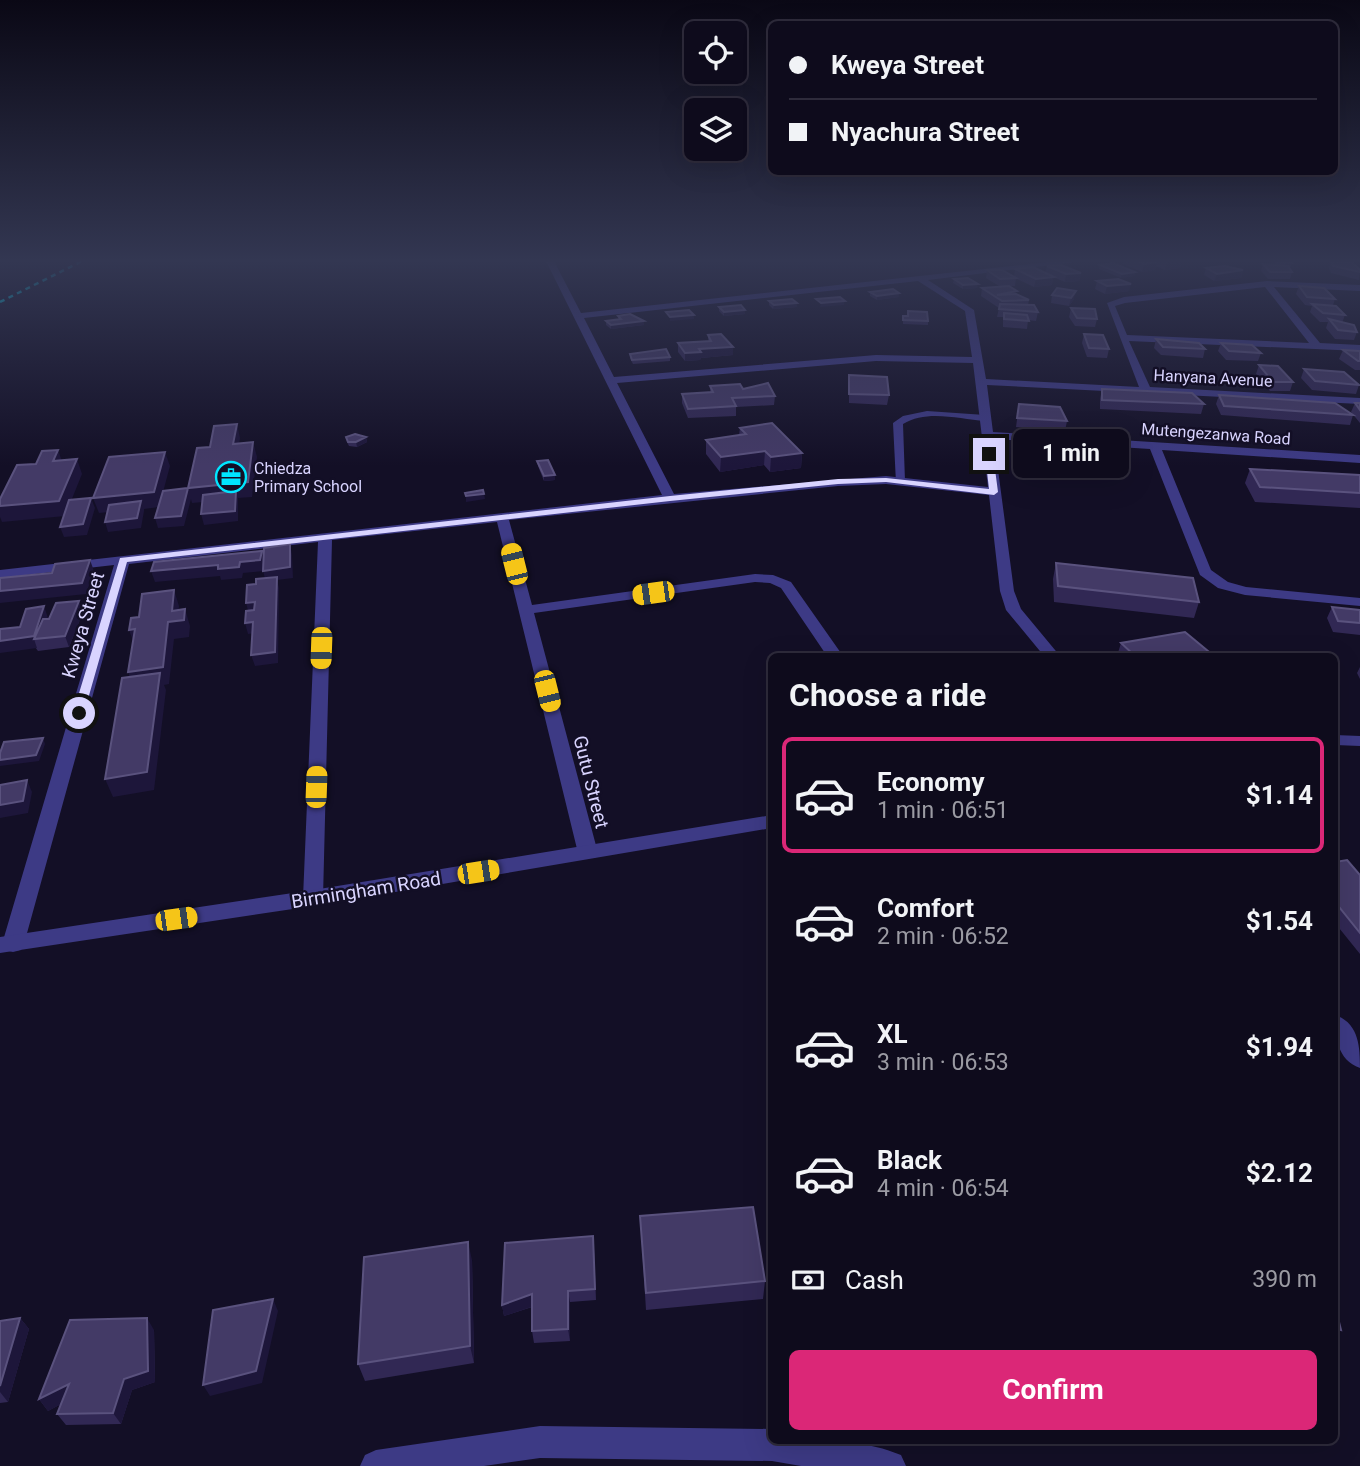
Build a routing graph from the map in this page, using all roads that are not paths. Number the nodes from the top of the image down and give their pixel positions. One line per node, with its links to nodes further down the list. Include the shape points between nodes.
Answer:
1 (583, 329): 9 (street)
2 (971, 329): 8 (street)
3 (1120, 329): 5 (street)
4 (1304, 329): 6 (street)
5 (1123, 338): 6 (street); 11 (street)
6 (1317, 346): 7 (street)
7 (1360, 348)
8 (975, 360): 9 (street, via 876,358); 10 (street)
9 (610, 380): 19 (street)
10 (981, 382): 11 (street, Hanyana Avenue); 13 (street)
11 (1146, 390): 12 (street, Hanyana Avenue)
12 (1360, 401)
13 (985, 418): 14 (street); 17 (lane, via 906,416 898,423)
14 (987, 435): 15 (street, Mutengezanwa Road); 18 (street)
15 (1154, 445): 16 (street, Mutengezanwa Road); 24 (street, via 1205,572 1223,585 1245,591)
16 (1360, 459)
17 (900, 481): 18 (street); 19 (street, via 838,482)
18 (994, 492): 27 (street, via 1007,592 1014,610)
19 (670, 498): 20 (street)
20 (502, 517): 21 (street); 25 (street, Gutu Street)
21 (325, 537): 22 (street); 32 (street)
22 (123, 560): 23 (street); 33 (street, Kweya Street)
23 (0, 574)
24 (1360, 602)
25 (526, 610): 26 (street, via 773,579 786,585); 31 (street, Gutu Street)
26 (833, 653)
27 (1050, 653)
28 (1338, 740): 29 (street)
29 (1360, 741)
30 (768, 822): 31 (street, Birmingham Road)
31 (588, 853): 32 (street, Birmingham Road)
32 (313, 898): 33 (street, Birmingham Road)
33 (6, 945)
34 (1338, 1028): 35 (street)
35 (1360, 1058)
36 (376, 1466): 37 (street, via 554,1442 772,1445)
37 (890, 1466)

